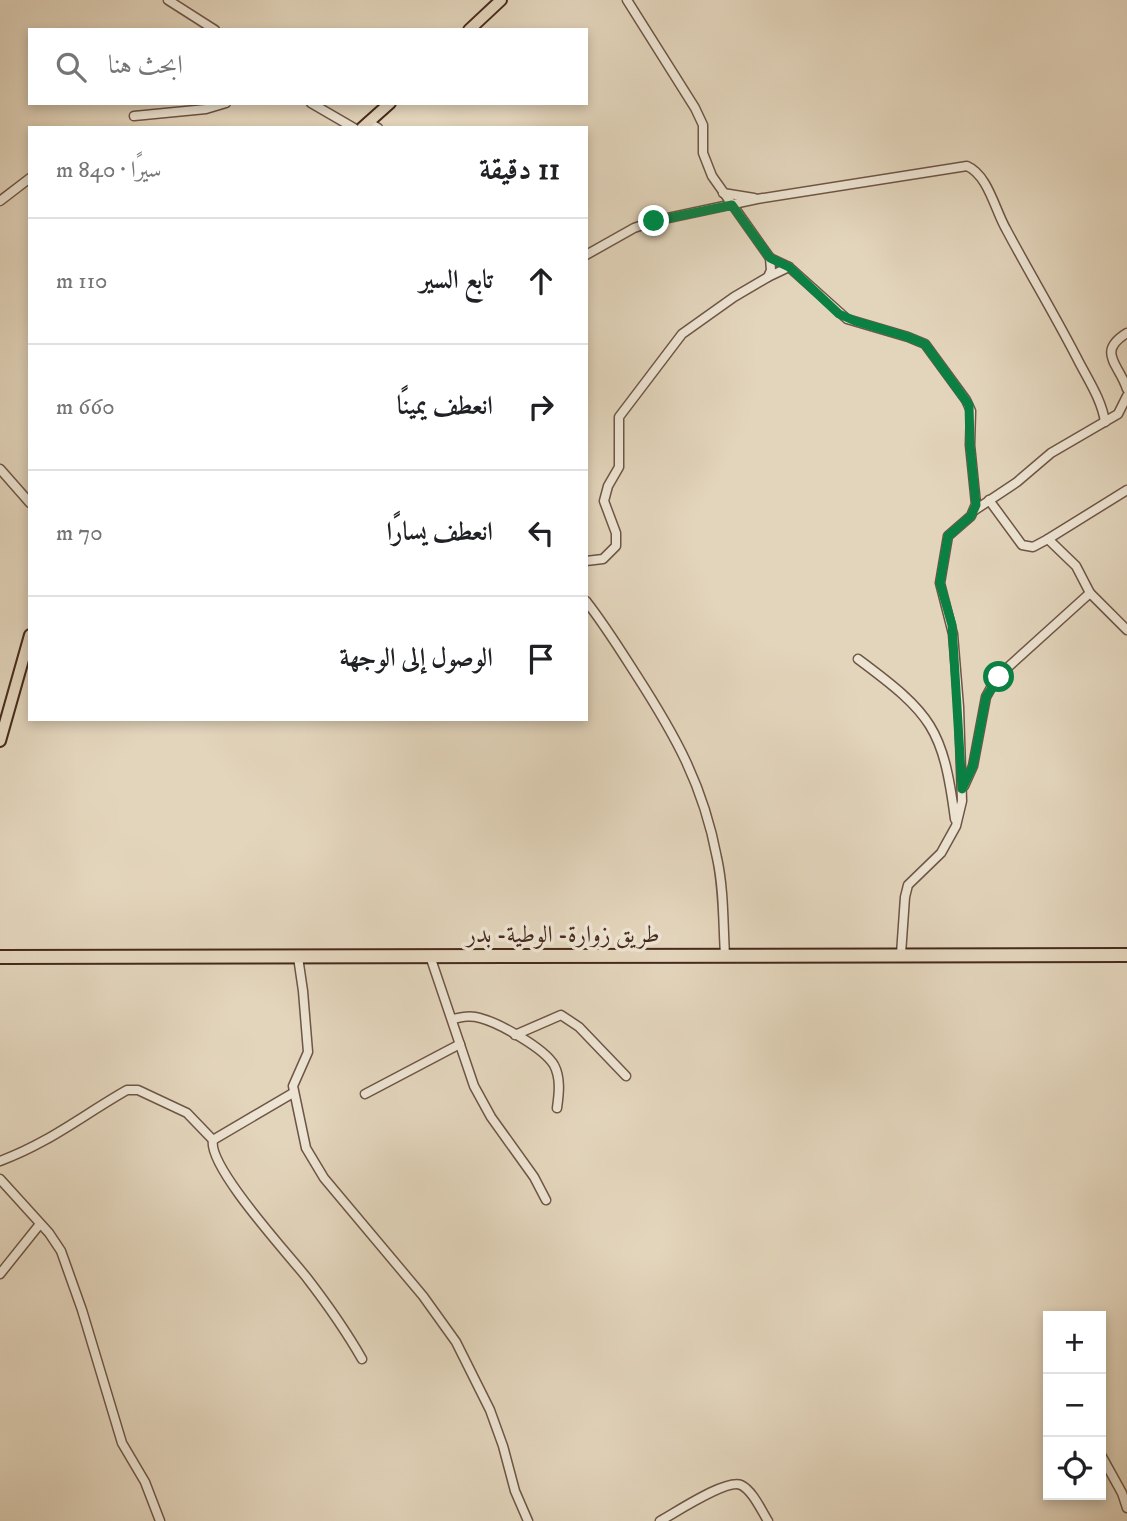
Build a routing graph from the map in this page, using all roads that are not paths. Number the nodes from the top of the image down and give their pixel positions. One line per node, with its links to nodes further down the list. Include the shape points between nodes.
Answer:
1 (169, 0): 4 (street)
2 (501, 0): 5 (main road)
3 (627, 0): 13 (street, via 700,118 705,160)
4 (212, 28)
5 (471, 28)
6 (219, 105): 9 (street)
7 (314, 105): 10 (street)
8 (388, 105): 11 (main road)
9 (134, 116)
10 (351, 126)
11 (369, 126)
12 (28, 180): 15 (street)
13 (723, 193): 14 (street); 16 (street)
14 (757, 199): 16 (street); 24 (street, via 972,168 1055,315 1093,388)
15 (0, 201)
16 (732, 205): 17 (street, via 647,223); 18 (street)
17 (588, 255)
18 (770, 258): 19 (street); 20 (street)
19 (789, 267): 20 (street); 29 (street, via 839,314 920,341 931,351 971,411)
20 (768, 277): 31 (street, via 682,334 619,417 619,467 604,501 616,546 603,559)
21 (1127, 333): 22 (street, via 1111,347)
22 (1127, 389)
23 (1127, 396): 24 (street, via 1122,410)
24 (1105, 422): 27 (street, via 1051,453)
25 (0, 469): 28 (street)
26 (1127, 489): 30 (street)
27 (989, 500): 29 (street); 30 (street, via 1021,545 1033,547)
28 (28, 501)
29 (975, 510): 38 (street, via 948,536 940,583 952,625)
30 (1048, 539): 32 (street, via 1076,566)
31 (588, 561)
32 (1090, 593): 34 (street); 38 (street, via 992,686 973,766)
33 (588, 604): 41 (street, via 670,728 700,791 718,861)
34 (1127, 630)
35 (28, 642): 37 (main road)
36 (858, 659): 39 (street, via 901,692 931,724 945,759)
37 (0, 741)
38 (962, 789): 39 (street)
39 (956, 826): 40 (street, via 941,853 908,886)
40 (901, 954): 41 (highway, طريق زوارة- الوطية- بدر); 42 (highway, طريق زوارة- الوطية- بدر)
41 (725, 955): 43 (highway, طريق زوارة- الوطية- بدر)
42 (1127, 955)
43 (430, 956): 45 (highway, طريق زوارة- الوطية- بدر); 46 (street)
44 (0, 957): 45 (highway, طريق زوارة- الوطية- بدر)
45 (298, 957): 50 (street, via 308,1052 293,1080)
46 (453, 1018): 47 (street, via 479,1017); 48 (street)
47 (515, 1035): 49 (street, via 561,1016 579,1027); 52 (street, via 553,1063 559,1082)
48 (460, 1044): 51 (street); 56 (street, via 482,1101)
49 (626, 1076)
50 (293, 1093): 53 (street); 63 (street, via 316,1166 424,1296 466,1361 499,1432)
51 (365, 1094)
52 (557, 1108)
53 (214, 1140): 54 (street, via 187,1112 138,1090 127,1090 62,1133); 59 (street, via 217,1158 238,1192 324,1301)
54 (0, 1161)
55 (0, 1179): 57 (street)
56 (546, 1200)
57 (40, 1224): 58 (street); 62 (street, via 61,1251 122,1443 145,1482)
58 (0, 1274)
59 (362, 1359)
60 (1106, 1464): 61 (street)
61 (1127, 1508)
62 (160, 1521)
63 (528, 1521)
64 (660, 1521): 65 (street, via 723,1486 736,1484 745,1488)
65 (768, 1521)

